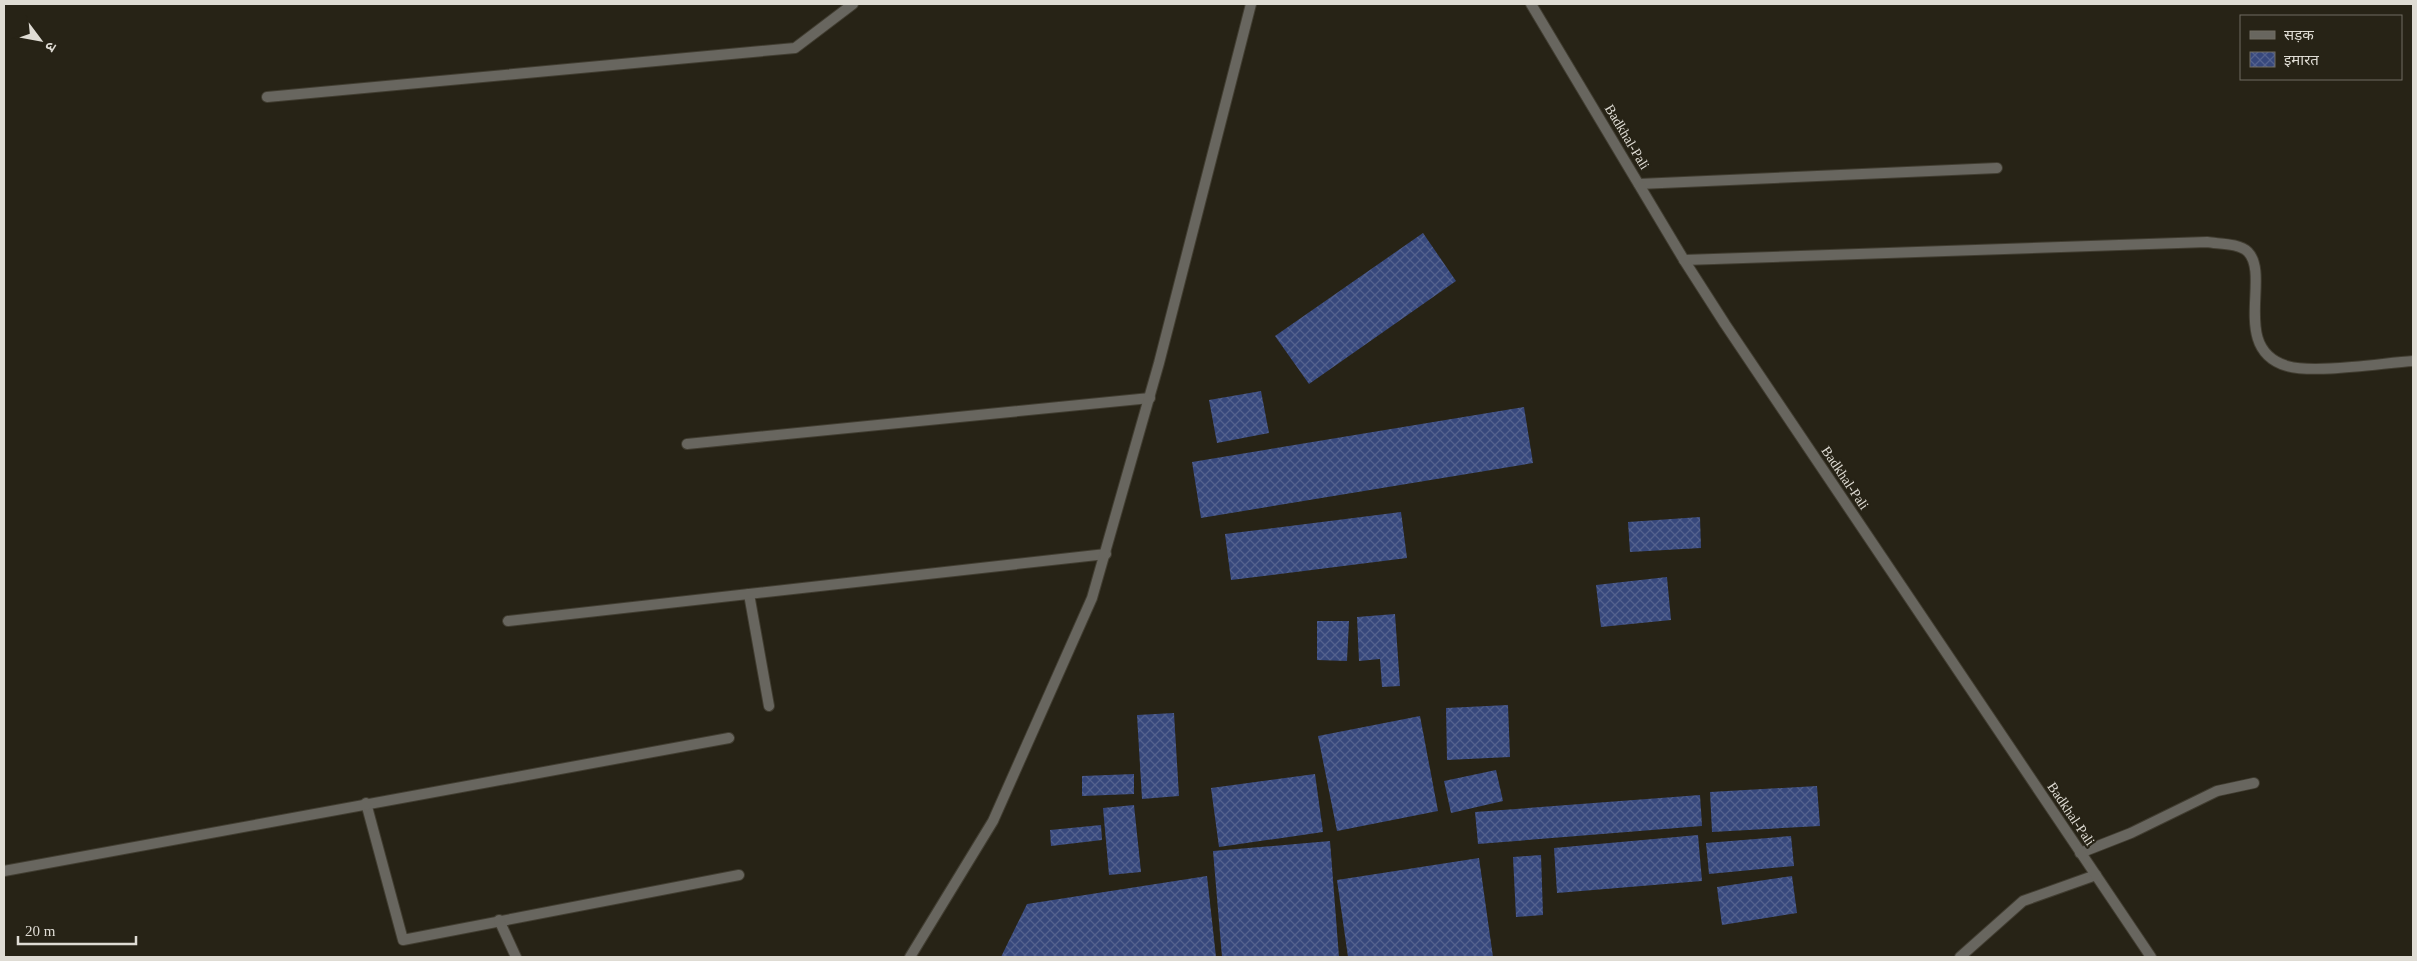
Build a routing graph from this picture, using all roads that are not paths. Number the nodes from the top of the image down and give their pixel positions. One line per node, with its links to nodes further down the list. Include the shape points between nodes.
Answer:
1 (854, 4): 4 (street, via 795,48)
2 (1251, 4): 9 (street)
3 (1531, 4): 6 (street, Badkhal-Pali)
4 (267, 97)
5 (1997, 168): 6 (street)
6 (1639, 184): 7 (street, Badkhal-Pali)
7 (1684, 260): 8 (street, via 2198,243 2232,245 2247,251 2255,263 2254,320 2259,341 2271,357 2287,366 2310,368); 18 (street, Badkhal-Pali)
8 (2413, 361)
9 (1150, 398): 10 (street); 11 (street)
10 (687, 444)
11 (1106, 554): 12 (street); 24 (street, via 1092,598 993,821)
12 (749, 594): 13 (street); 14 (street)
13 (508, 621)
14 (769, 706)
15 (729, 738): 17 (street)
16 (2254, 784): 18 (street, via 2217,791 2131,833)
17 (366, 803): 19 (street); 22 (street, via 403,940)
18 (2080, 853): 21 (street, Badkhal-Pali)
19 (4, 871)
20 (739, 875): 22 (street)
21 (2096, 875): 25 (street, via 2023,901); 26 (street, Badkhal-Pali)
22 (499, 920): 23 (street)
23 (516, 957)
24 (910, 957)
25 (1960, 957)
26 (2151, 957)

